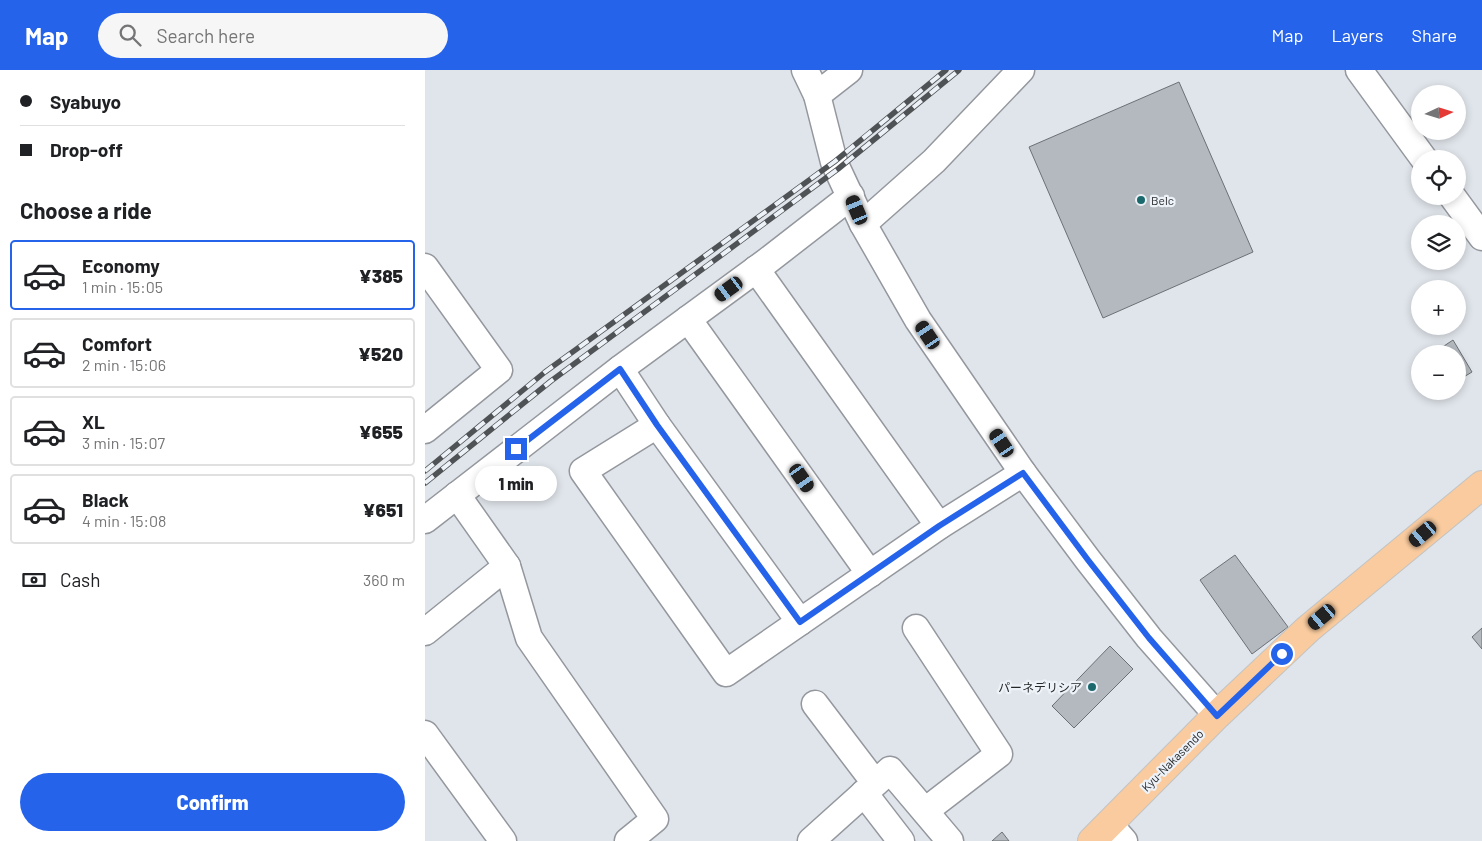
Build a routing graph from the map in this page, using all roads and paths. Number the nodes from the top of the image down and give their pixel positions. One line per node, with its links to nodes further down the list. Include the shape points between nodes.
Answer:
1 (805, 70): 5 (street)
2 (849, 70): 5 (street)
3 (1021, 70): 9 (street, via 934,161)
4 (1359, 70): 6 (street)
5 (817, 95): 7 (street, via 834,162)
6 (1417, 150)
7 (851, 196): 9 (street); 12 (street)
8 (1459, 205): 10 (street)
9 (863, 224): 17 (street, via 917,320)
10 (1482, 237)
11 (425, 267): 16 (street, via 499,370)
12 (756, 269): 13 (street); 21 (street)
13 (688, 319): 14 (street); 23 (street)
14 (620, 369): 15 (street); 19 (street)
15 (657, 425): 24 (street); 24 (street, via 583,471 726,673)
16 (425, 430)
17 (1023, 473): 21 (street); 28 (street, via 1149,638)
18 (1482, 485): 28 (main road, Kyu-Nakasendo, via 1308,629)
19 (457, 495): 20 (street); 22 (street)
20 (425, 520)
21 (939, 526): 23 (street)
22 (507, 566): 26 (street); 34 (street, via 529,638 655,818)
23 (870, 574): 24 (street)
24 (800, 622)
25 (916, 628): 31 (street, via 999,754)
26 (425, 632)
27 (815, 704): 30 (street)
28 (1217, 716): 32 (main road, Kyu-Nakasendo)
29 (425, 734): 33 (street)
30 (869, 788): 31 (street, via 890,770); 35 (street); 36 (street)
31 (925, 811): 37 (street)
32 (1108, 835)
33 (503, 841)
34 (628, 841)
35 (811, 841)
36 (901, 841)
37 (951, 841)

